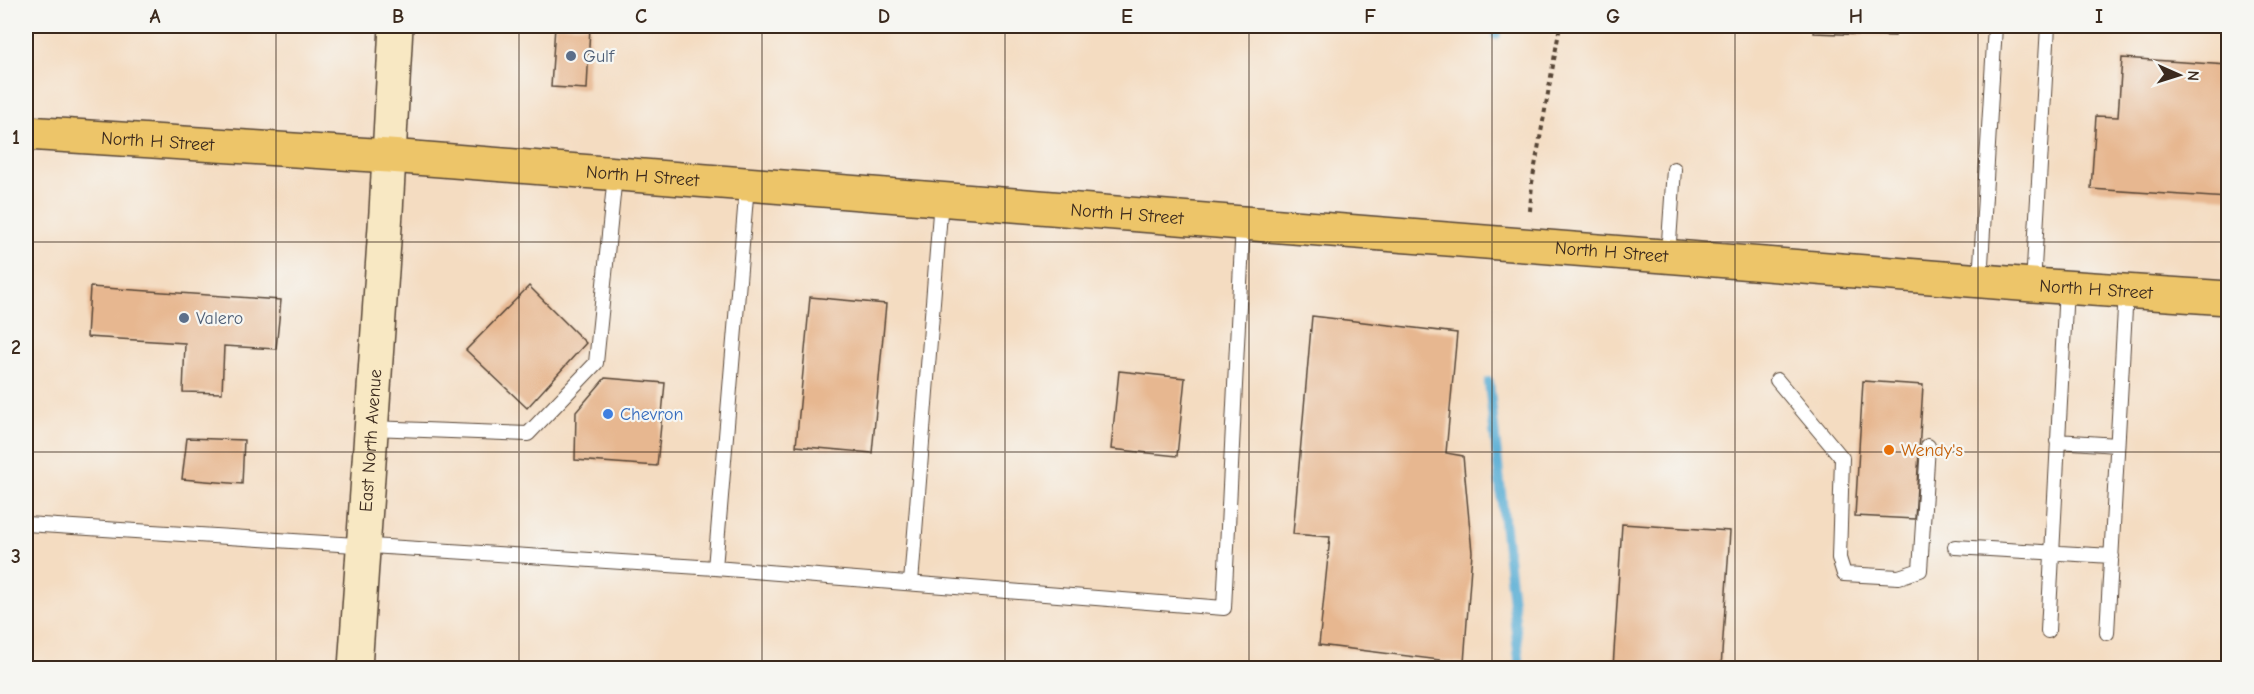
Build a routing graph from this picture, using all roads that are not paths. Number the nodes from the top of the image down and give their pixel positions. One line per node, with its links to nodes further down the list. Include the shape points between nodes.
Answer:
1 (396, 26): 5 (street, East North Avenue)
2 (1995, 26): 12 (lane)
3 (2048, 26): 13 (lane)
4 (26, 133): 5 (highway, North H Street)
5 (389, 156): 7 (highway, North H Street); 18 (street, East North Avenue)
6 (1674, 169): 11 (lane)
7 (615, 175): 8 (highway, North H Street); 18 (lane, via 596,363 528,434)
8 (747, 185): 9 (highway, North H Street); 27 (lane)
9 (941, 200): 10 (highway, North H Street); 28 (lane)
10 (1243, 223): 11 (highway, North H Street); 28 (lane, via 1224,608)
11 (1668, 256): 12 (highway, North H Street)
12 (1980, 281): 13 (highway, North H Street)
13 (2033, 285): 14 (highway, North H Street)
14 (2066, 288): 15 (highway, North H Street); 19 (lane)
15 (2126, 291): 16 (highway, North H Street); 20 (lane)
16 (2229, 298)
17 (1777, 380): 21 (lane, via 1842,458 1839,558 1844,574 1899,577 1920,570)
18 (371, 428): 23 (street, East North Avenue)
19 (2057, 441): 20 (lane); 25 (lane)
20 (2117, 445): 26 (lane)
21 (1928, 446)
22 (26, 524): 23 (lane)
23 (363, 546): 27 (lane); 31 (street, East North Avenue)
24 (1955, 547): 25 (lane)
25 (2051, 553): 26 (lane); 29 (lane)
26 (2112, 556): 30 (lane)
27 (715, 568): 28 (lane)
28 (910, 583)
29 (2048, 631)
30 (2107, 633)
31 (355, 669)

